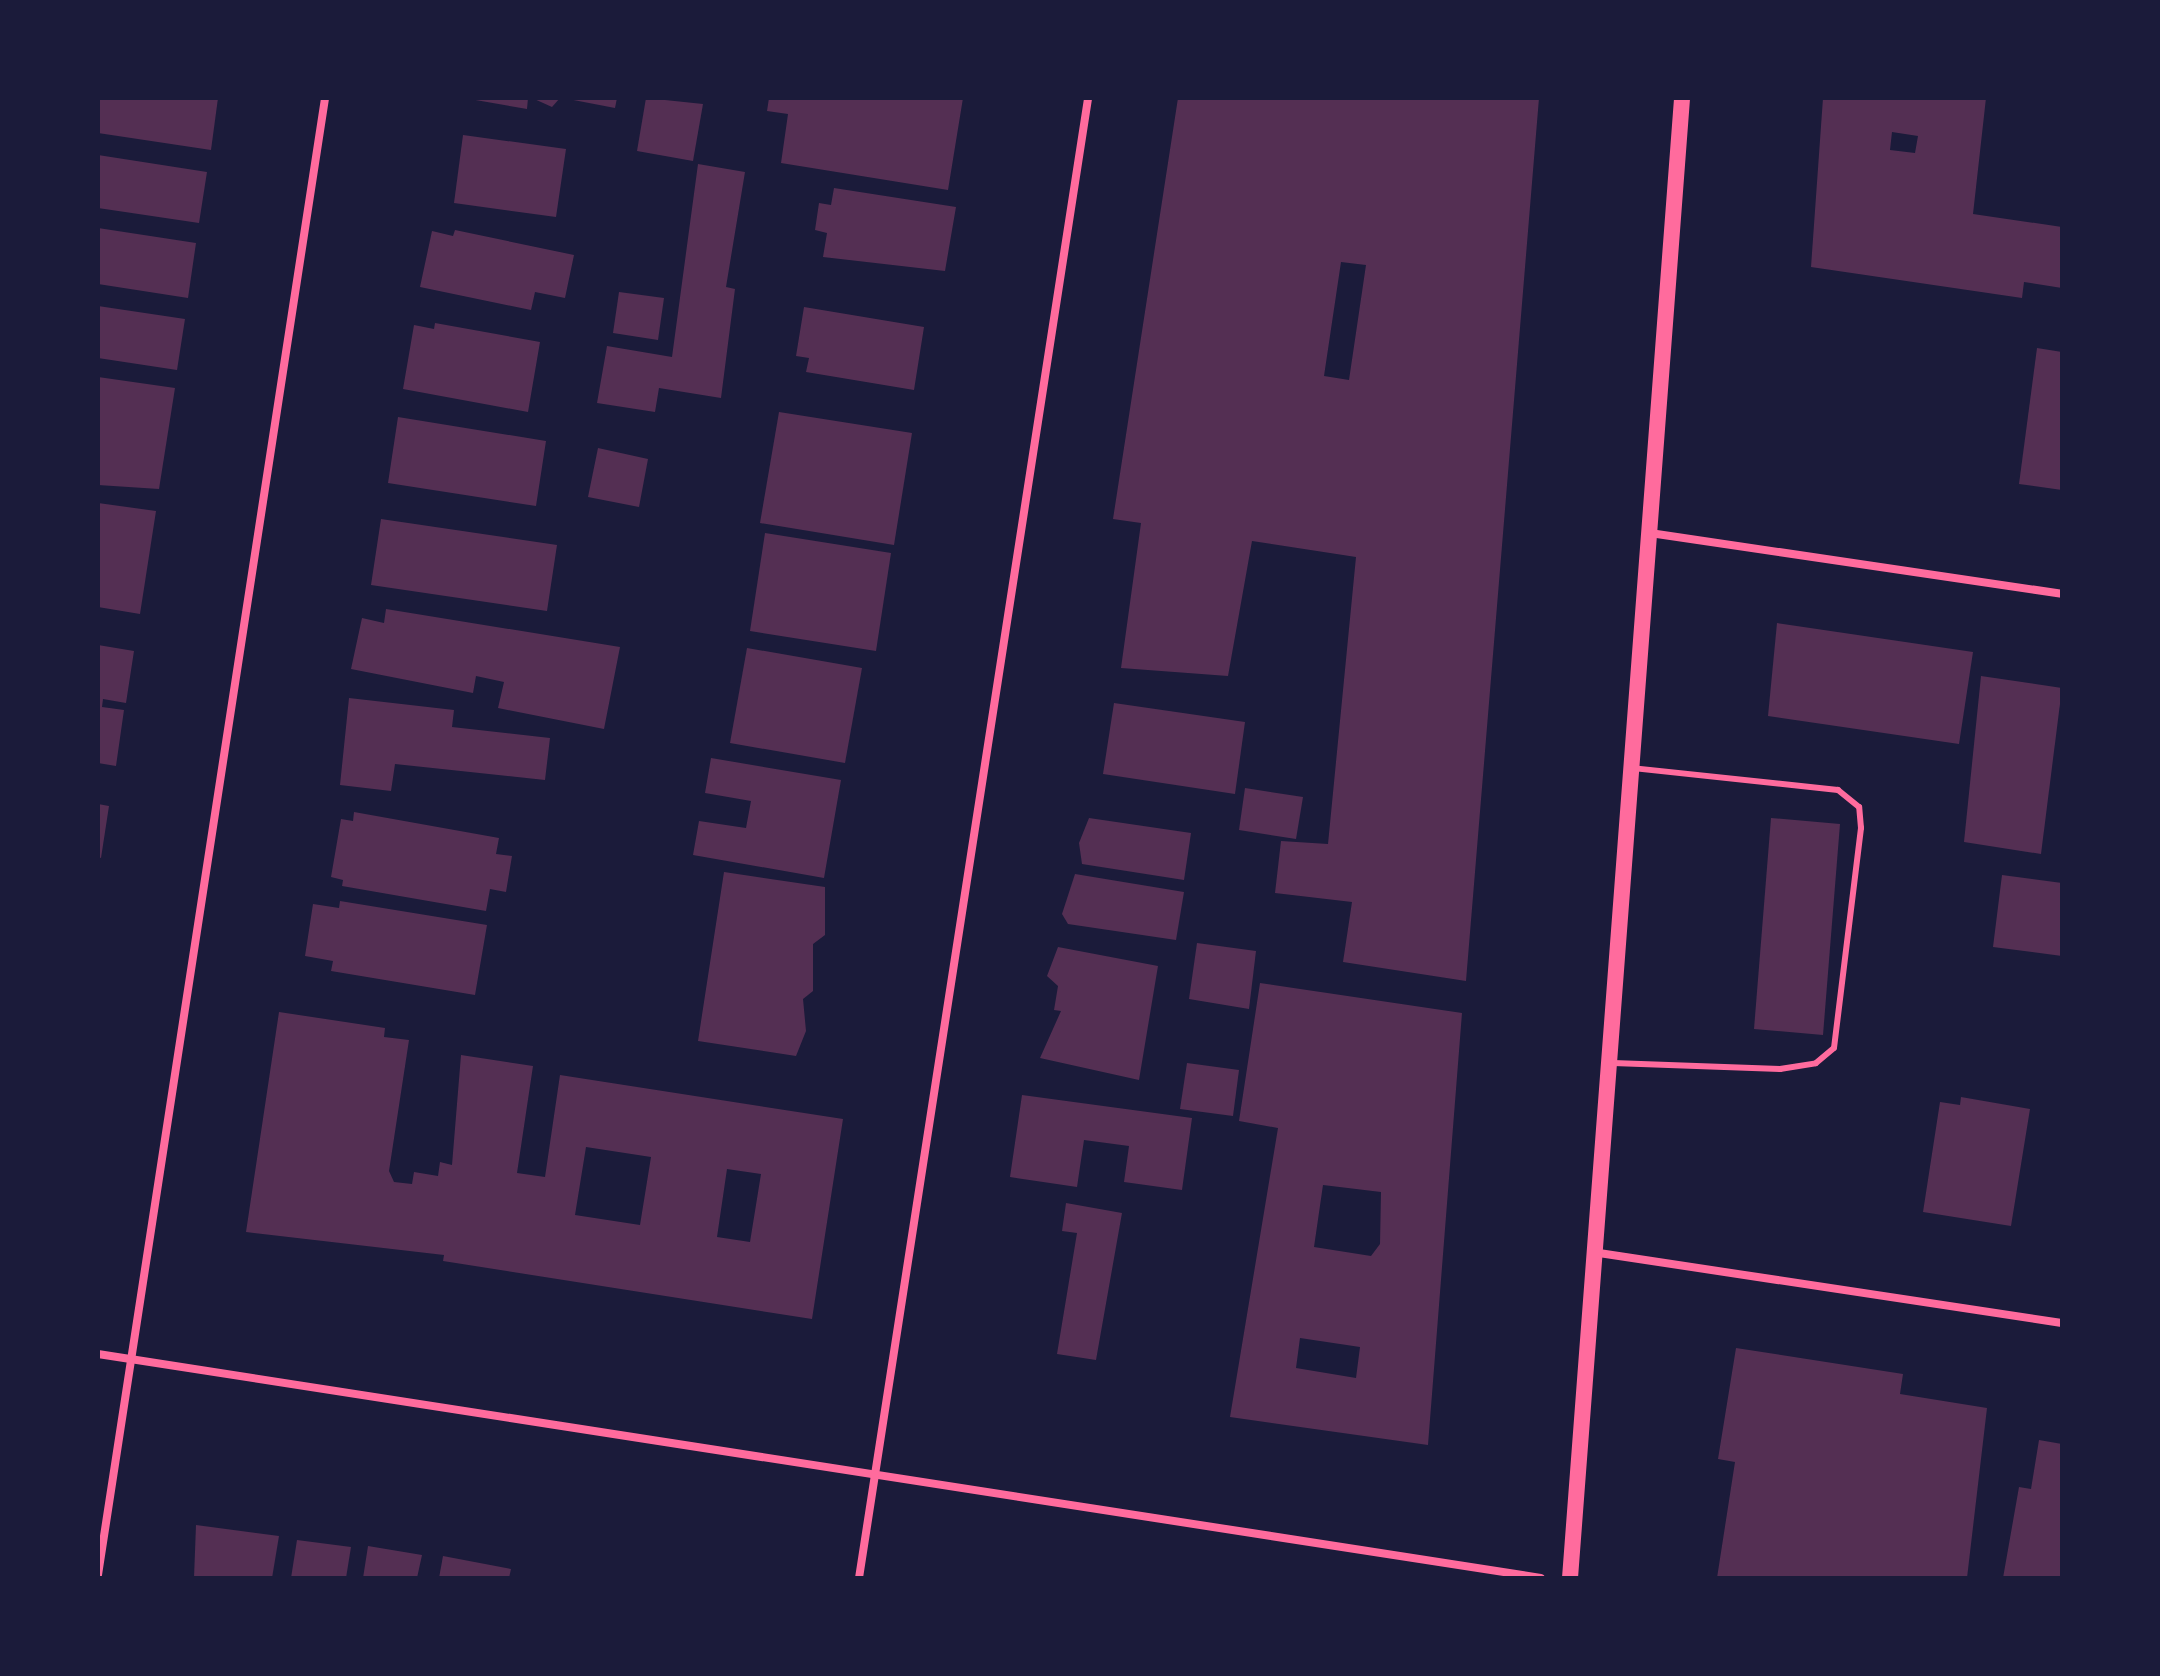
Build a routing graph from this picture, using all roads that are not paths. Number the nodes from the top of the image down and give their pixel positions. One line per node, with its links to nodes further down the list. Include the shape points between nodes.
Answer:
1 (325, 98): 11 (street)
2 (1088, 98): 12 (street)
3 (1682, 98): 4 (main road)
4 (1650, 533): 5 (street); 6 (main road)
5 (2062, 594)
6 (1633, 768): 7 (main road); 7 (lane, via 1838,790 1859,807 1861,828 1834,1048 1816,1063 1780,1069)
7 (1613, 1063): 8 (main road)
8 (1599, 1253): 9 (street); 16 (main road)
9 (2062, 1323)
10 (98, 1354): 11 (street)
11 (130, 1359): 12 (street); 13 (street)
12 (876, 1475): 14 (street); 15 (street)
13 (98, 1575)
14 (859, 1578)
15 (1541, 1578)
16 (1570, 1578)

